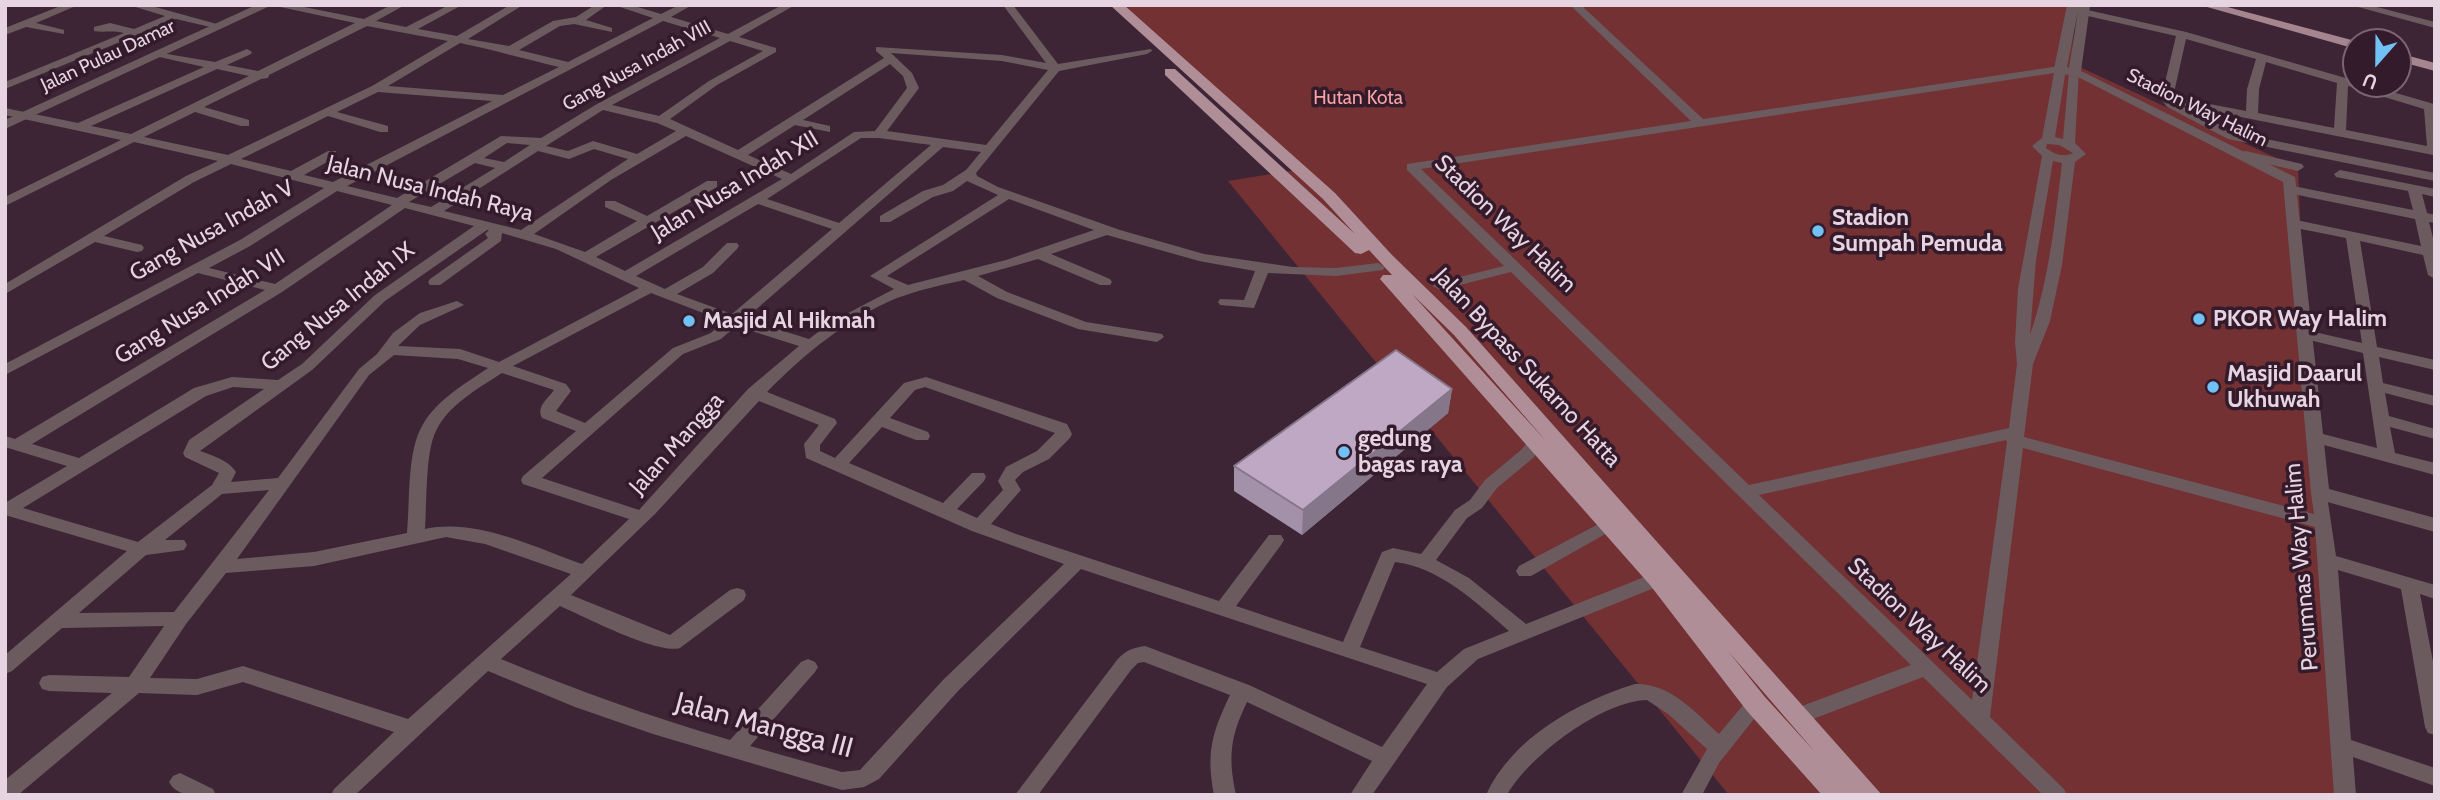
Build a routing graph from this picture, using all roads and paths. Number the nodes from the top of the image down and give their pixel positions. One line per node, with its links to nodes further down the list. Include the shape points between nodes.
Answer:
1 (73, 5): 27 (street)
2 (134, 5): 22 (street)
3 (266, 5): 28 (street, Jalan Pulau Damar)
4 (276, 5): 26 (street)
5 (400, 5): 26 (street)
6 (457, 5): 33 (street)
7 (518, 5): 40 (street)
8 (602, 5): 25 (street)
9 (619, 5): 24 (street)
10 (687, 5): 24 (street, Gang Nusa Indah V)
11 (790, 5): 38 (street, Gang Nusa Indah VIII)
12 (1008, 5): 52 (street)
13 (1100, 5): 32 (highway, Jalan Bypass Sukarno Hatta)
14 (1116, 5): 32 (highway, Jalan Bypass Sukarno Hatta)
15 (1576, 5): 73 (street)
16 (1588, 5): 73 (street)
17 (2206, 5): 41 (main road)
18 (2223, 5): 39 (main road)
19 (2356, 5): 23 (street)
20 (2407, 5): 23 (street)
21 (2080, 8): 37 (street); 53 (street, Stadion Way Halim)
22 (174, 10): 28 (street); 35 (street)
23 (2398, 16): 29 (street)
24 (664, 17): 38 (street); 51 (street, Gang Nusa Indah V)
25 (576, 21): 31 (street); 42 (street, via 557,23)
26 (365, 22): 33 (street); 55 (street)
27 (26, 24): 34 (street); 36 (street)
28 (219, 26): 45 (street, Jalan Pulau Damar)
29 (2435, 26)
30 (98, 29): 35 (street, via 110,26)
31 (608, 30)
32 (1135, 30): 43 (highway, Jalan Bypass Sukarno Hatta); 219 (highway, Jalan Bypass Sukarno Hatta, via 1329,196 1460,331)
33 (406, 31): 40 (street)
34 (60, 32)
35 (135, 32): 56 (street)
36 (5, 33)
37 (2182, 34): 46 (street); 63 (street)
38 (730, 37): 64 (street, Gang Nusa Indah VIII); 71 (street, via 772,50)
39 (2342, 37)
40 (458, 40): 42 (street); 59 (street)
41 (2342, 41)
42 (511, 50): 51 (street)
43 (1147, 51): 52 (street); 132 (highway, Jalan Bypass Sukarno Hatta)
44 (247, 52): 50 (street)
45 (159, 54): 50 (street); 69 (street, Jalan Pulau Damar)
46 (2262, 57): 57 (street); 70 (street, via 2253,89)
47 (2412, 58): 49 (main road)
48 (891, 59): 52 (street, via 877,46); 72 (street); 81 (street, via 908,75 913,88)
49 (2435, 64)
50 (219, 65): 55 (street); 76 (street)
51 (571, 66): 62 (street, Gang Nusa Indah V)
52 (1055, 68): 86 (street)
53 (2068, 71): 73 (street, Stadion Way Halim); 83 (street, Stadion Way Halim); 88 (street, Stadion Way Halim); 92 (street, Stadion Way Halim)
54 (5, 74): 56 (street)
55 (264, 76): 66 (street)
56 (23, 79): 58 (street)
57 (2342, 81)
58 (5, 86)
59 (376, 88): 62 (street); 68 (street)
60 (2342, 98): 80 (street)
61 (2401, 98): 65 (street)
62 (507, 99): 104 (street, Gang Nusa Indah V)
63 (2167, 99): 70 (street); 101 (street, via 2232,136)
64 (601, 106): 71 (street); 85 (street, Gang Nusa Indah VIII)
65 (2432, 107): 87 (street)
66 (195, 108): 74 (street); 82 (street)
67 (5, 111): 69 (street, Jalan Nusa Indah Raya)
68 (327, 113): 77 (street); 94 (street)
69 (27, 115): 75 (street, Jalan Pulau Damar); 76 (street, Jalan Nusa Indah Raya)
70 (2252, 116): 80 (street)
71 (660, 120): 79 (street)
72 (793, 121): 78 (street); 90 (street)
73 (1708, 123): 133 (street, Stadion Way Halim, via 1411,167)
74 (245, 124)
75 (5, 125)
76 (81, 126): 82 (street, Jalan Nusa Indah Raya)
77 (384, 129)
78 (826, 129)
79 (684, 132): 90 (street); 93 (street)
80 (2340, 133): 87 (street)
81 (873, 134): 84 (street); 102 (street, Jalan Nusa Indah XII, via 858,135)
82 (136, 138): 94 (street, Jalan Nusa Indah Raya); 110 (street)
83 (2048, 140): 88 (street); 91 (street, Stadion Way Halim, via 2038,146)
84 (940, 143): 86 (street); 119 (street)
85 (539, 145): 93 (street, via 569,155 593,145); 95 (street, via 505,139); 96 (street, Gang Nusa Indah VIII)
86 (988, 149): 98 (street)
87 (2434, 151)
88 (2069, 152): 91 (street); 131 (street, Stadion Way Halim)
89 (332, 154): 100 (street)
90 (739, 155): 102 (street)
91 (2048, 155): 127 (street, Stadion Way Halim)
92 (2246, 156): 97 (street); 106 (street, Stadion Way Halim, via 2282,174)
93 (636, 158): 122 (street)
94 (229, 159): 100 (street, Jalan Nusa Indah Raya); 124 (street)
95 (473, 159): 96 (street); 111 (street)
96 (505, 166): 113 (street, Gang Nusa Indah VIII)
97 (2298, 167)
98 (970, 173): 108 (street, via 977,182); 115 (street)
99 (2340, 174): 105 (street)
100 (292, 176): 104 (street, Jalan Nusa Indah Raya)
101 (2435, 177)
102 (792, 179): 109 (street, Jalan Nusa Indah XII)
103 (712, 184): 116 (street)
104 (334, 187): 111 (street, Jalan Nusa Indah Raya); 134 (street, Gang Nusa Indah V, via 275,226)
105 (2414, 189): 107 (street); 114 (street)
106 (2293, 190): 114 (street); 117 (street, Perumnas Way Halim)
107 (2435, 193)
108 (1009, 194): 121 (street); 147 (street, via 877,276)
109 (758, 200): 119 (street); 138 (street, Jalan Nusa Indah XII)
110 (5, 202)
111 (401, 203): 113 (street, Jalan Nusa Indah Raya); 144 (street, Gang Nusa Indah VII)
112 (610, 204): 116 (street)
113 (433, 212): 118 (street, Jalan Nusa Indah Raya)
114 (2429, 218): 128 (street)
115 (885, 219)
116 (647, 221): 130 (street)
117 (2296, 224): 123 (street); 152 (street, Perumnas Way Halim)
118 (483, 226): 120 (street, Jalan Nusa Indah Raya); 161 (street, Gang Nusa Indah IX, via 380,298 307,367)
119 (839, 227): 151 (street)
120 (499, 229): 122 (street, Jalan Nusa Indah Raya); 139 (street, via 492,234 496,238)
121 (1109, 229): 129 (street, Jalan Mangga); 135 (street, via 1198,256)
122 (523, 235): 130 (street, Jalan Nusa Indah Raya)
123 (2352, 236): 128 (street); 155 (street)
124 (91, 237): 126 (street); 146 (street)
125 (732, 246): 148 (street, via 708,270)
126 (137, 248)
127 (2033, 251): 131 (street); 141 (street, Stadion Way Halim)
128 (2433, 252): 137 (street)
129 (1041, 255): 136 (street, Jalan Mangga); 140 (street)
130 (587, 256): 138 (street, Jalan Nusa Indah Raya)
131 (2055, 256): 145 (street, Stadion Way Halim)
132 (1378, 267): 135 (street, via 1328,272); 172 (highway, Jalan Bypass Sukarno Hatta)
133 (1515, 267): 142 (street); 181 (street, Stadion Way Halim)
134 (194, 268): 144 (street); 160 (street, Gang Nusa Indah V)
135 (1263, 268): 149 (street, via 1249,305)
136 (966, 275): 147 (street, Jalan Mangga); 153 (street, via 1002,295 1083,326)
137 (2435, 275)
138 (625, 276): 143 (street, Jalan Nusa Indah Raya)
139 (435, 282)
140 (1105, 282)
141 (2028, 284): 145 (street); 157 (street, Stadion Way Halim, via 2022,341)
142 (1440, 286)
143 (650, 288): 148 (street, Jalan Nusa Indah Raya); 159 (street)
144 (277, 289): 173 (street, Gang Nusa Indah VII)
145 (2048, 289): 157 (street, Stadion Way Halim, via 2036,344)
146 (5, 290)
147 (907, 290): 154 (street, Jalan Mangga, via 878,301)
148 (666, 294): 151 (street, Jalan Nusa Indah Raya)
149 (1225, 302)
150 (457, 305): 156 (street, via 425,314)
151 (733, 321): 154 (street, Jalan Nusa Indah Raya); 167 (street, via 716,336 678,351)
152 (2306, 335): 155 (street); 171 (street, Perumnas Way Halim)
153 (1157, 337)
154 (809, 344): 163 (street, Jalan Mangga)
155 (2370, 349): 158 (street); 162 (street)
156 (384, 354): 159 (street, via 400,348 460,354); 179 (street, via 365,372)
157 (2025, 363): 170 (street, Stadion Way Halim)
158 (2435, 365)
159 (500, 367): 167 (street, via 560,387 563,391 548,414); 190 (street, via 454,401 428,430)
160 (5, 370)
161 (281, 385): 175 (street, via 232,382 211,387); 180 (street, Gang Nusa Indah IX, via 190,450 226,469)
162 (2376, 386): 164 (street); 165 (street)
163 (754, 393): 176 (street, via 829,423 810,449 812,454); 185 (street, Jalan Mangga)
164 (2435, 401)
165 (2382, 420): 168 (street); 174 (street)
166 (879, 421): 169 (street); 176 (street); 189 (street, via 910,386 926,382 1065,431 1043,455 1025,461 1009,475 1006,481 1013,490)
167 (589, 430): 185 (street, via 529,480)
168 (2435, 434)
169 (922, 436)
170 (2014, 436): 181 (street); 186 (street); 220 (street, Stadion Way Halim)
171 (2315, 437): 174 (street); 182 (street, Perumnas Way Halim)
172 (1538, 441): 187 (highway, Jalan Bypass Sukarno Hatta); 196 (street, via 1461,514)
173 (11, 443): 175 (street)
174 (2387, 457): 177 (street)
175 (80, 464): 183 (street)
176 (839, 464): 184 (street)
177 (2435, 469)
178 (978, 477): 184 (street)
179 (283, 482): 180 (street); 197 (street)
180 (218, 488): 193 (street)
181 (1744, 492): 213 (street, Stadion Way Halim)
182 (2320, 493): 186 (street, Perumnas Way Halim); 188 (street)
183 (6, 509): 193 (street)
184 (944, 513): 189 (street)
185 (642, 517): 198 (street, Jalan Mangga)
186 (2324, 523): 194 (street, Perumnas Way Halim)
187 (1610, 524): 199 (street); 200 (highway, Jalan Bypass Sukarno Hatta)
188 (2435, 526)
189 (978, 527): 195 (street)
190 (416, 536): 197 (street, via 314,559); 198 (street, via 467,533)
191 (1275, 540): 205 (street)
192 (178, 545): 193 (street)
193 (141, 549): 207 (street)
194 (2328, 559): 201 (street); 223 (street, Perumnas Way Halim)
195 (1076, 563): 205 (street); 224 (street, Jalan Mangga III, via 864,778 842,781)
196 (1424, 564): 208 (street, via 1468,586); 209 (street, via 1399,555 1388,557)
197 (222, 567): 206 (street)
198 (583, 571): 204 (street, Jalan Mangga)
199 (1525, 571)
200 (1658, 579): 208 (street); 218 (highway, Jalan Bypass Sukarno Hatta)
201 (2409, 584): 202 (street); 221 (street)
202 (2435, 592)
203 (737, 594): 204 (street, via 673,643)
204 (557, 597): 210 (street, Jalan Mangga)
205 (1222, 611): 209 (street)
206 (179, 619): 207 (street); 216 (street)
207 (58, 621): 211 (street)
208 (1522, 632): 214 (street, via 1471,654)
209 (1349, 651): 214 (street)
210 (485, 661): 222 (street, Jalan Mangga); 224 (street, Jalan Mangga III, via 653,726)
211 (5, 666)
212 (807, 667): 224 (street)
213 (1924, 668): 219 (street); 220 (street, Stadion Way Halim)
214 (1440, 681): 226 (street)
215 (48, 683): 216 (street)
216 (134, 686): 222 (street, via 197,687 243,674); 229 (street)
217 (1242, 691): 226 (street); 232 (street, via 1145,654 1132,656); 233 (street, via 1220,736 1218,751)
218 (1756, 704): 225 (street); 237 (highway, Jalan Bypass Sukarno Hatta)
219 (1801, 715): 238 (highway, Jalan Bypass Sukarno Hatta)
220 (1980, 718): 239 (street)
221 (2435, 727)
222 (409, 728): 231 (street, Jalan Mangga)
223 (2342, 745): 227 (street); 240 (street, Perumnas Way Halim)
224 (736, 747)
225 (1720, 748): 235 (street, via 1657,695 1639,691 1565,727 1521,760); 236 (street)
226 (1384, 757): 234 (street)
227 (2435, 777)
228 (180, 782): 230 (street)
229 (5, 793)
230 (206, 795)
231 (341, 795)
232 (1025, 795)
233 (1226, 795)
234 (1360, 795)
235 (1496, 795)
236 (1691, 795)
237 (1839, 795)
238 (1869, 795)
239 (2057, 795)
240 (2345, 795)

